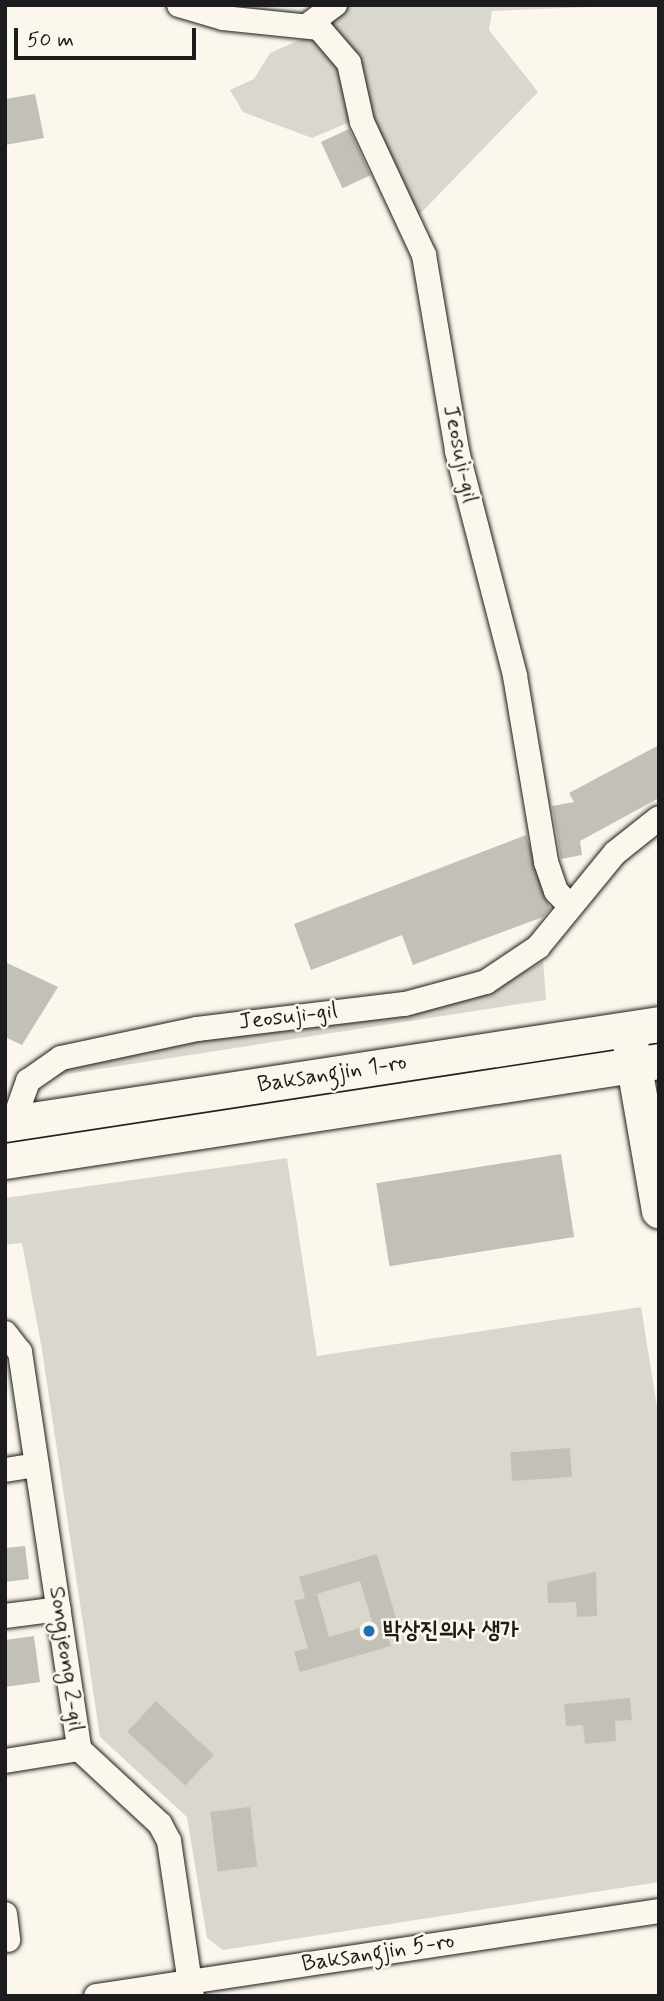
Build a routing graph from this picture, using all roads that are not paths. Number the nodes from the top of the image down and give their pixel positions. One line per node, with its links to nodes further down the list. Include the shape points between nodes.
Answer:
1 (179, 5): 3 (street, via 223,18)
2 (335, 5): 3 (street)
3 (308, 25): 5 (street, Jeosuji-gil, via 329,36 349,63 362,122 425,254 457,451 515,676 546,862 556,891)
4 (659, 818): 5 (street, Jeosuji-gil, via 615,853)
5 (570, 906): 8 (street, Jeosuji-gil, via 514,969 449,995 197,1029 61,1058 28,1081)
6 (646, 1026): 7 (street); 8 (street, Baksangjin 1-ro)
7 (650, 1062): 9 (street, Baksangjin 1-ro); 10 (street)
8 (9, 1123)
9 (5, 1161)
10 (659, 1211)
11 (5, 1333): 12 (street, Songjeong 2-gil, via 20,1352)
12 (37, 1465): 13 (street); 14 (street, Songjeong 2-gil)
13 (5, 1470)
14 (58, 1609): 15 (street); 16 (street, Songjeong 2-gil)
15 (5, 1616)
16 (79, 1749): 17 (street); 21 (street, Songjeong 2-gil, via 160,1824 169,1841)
17 (5, 1760)
18 (659, 1911): 21 (street, Baksangjin 5-ro)
19 (5, 1914): 20 (street)
20 (8, 1940)
21 (191, 1989): 22 (street, Baksangjin 5-ro)
22 (96, 1996)

